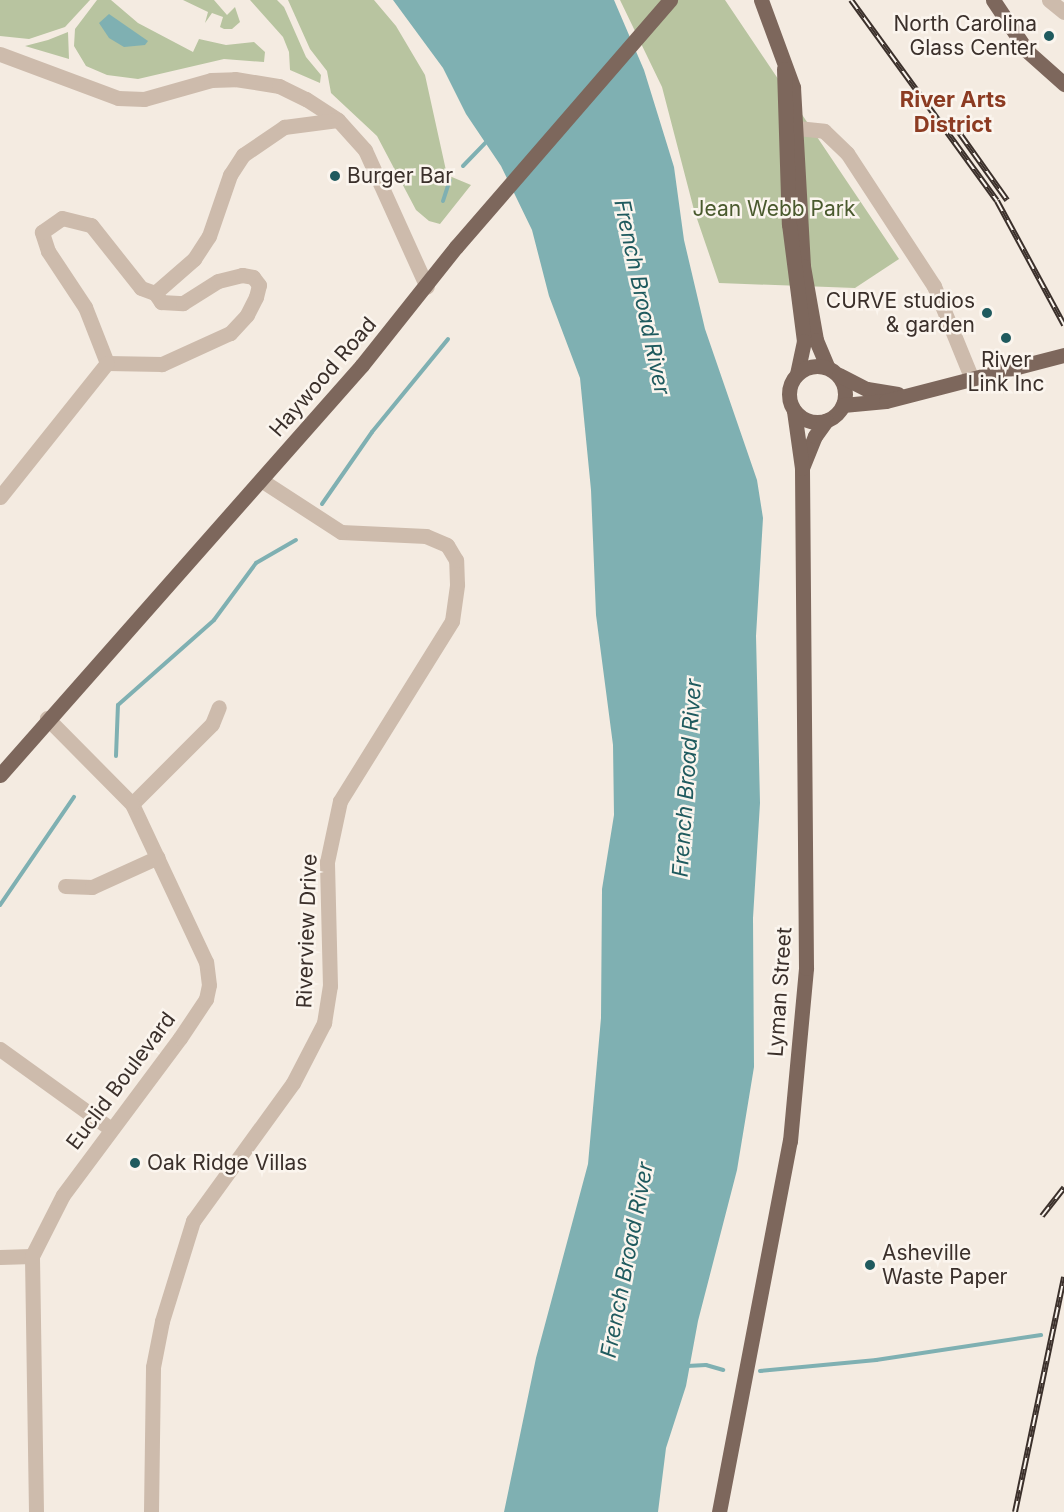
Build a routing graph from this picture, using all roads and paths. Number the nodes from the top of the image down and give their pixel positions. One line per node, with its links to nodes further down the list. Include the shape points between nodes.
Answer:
1 (670, 0): 11 (main road, Haywood Road, via 456,247)
2 (761, 0): 7 (main road)
3 (993, 0): 8 (main road, via 1020,42)
4 (1049, 0): 5 (street)
5 (1064, 12)
6 (0, 54): 9 (street, via 118,98 144,99 211,80 254,80 279,86)
7 (784, 69): 10 (main road, via 793,87); 16 (main road, via 789,224 804,341)
8 (1064, 84)
9 (338, 120): 11 (street, via 365,150); 12 (street, via 284,127 243,155 230,175 209,236 194,259)
10 (798, 128): 15 (main road, via 804,277 816,340); 17 (street, via 824,131 847,153 934,286)
11 (427, 287): 23 (main road, Haywood Road)
12 (155, 293): 14 (street, via 141,288 91,225 62,218 42,232 48,251 85,308); 14 (street, via 161,302 175,306 226,279 254,277 259,285 247,315 230,333 162,364)
13 (1064, 355): 17 (main road)
14 (107, 363): 24 (street)
15 (832, 370): 16 (main road, via 811,366); 18 (main road, via 867,389); 19 (main road, via 844,387)
16 (797, 374): 20 (main road, via 789,396)
17 (972, 379): 18 (main road)
18 (910, 395): 19 (main road)
19 (843, 405): 21 (main road)
20 (794, 411): 21 (main road, via 807,420); 22 (main road, Lyman Street)
21 (826, 421): 22 (main road, Lyman Street)
22 (802, 468): 37 (main road, Lyman Street, via 806,968 789,1141)
23 (261, 480): 26 (main road, Haywood Road); 36 (street, Riverview Drive, via 341,532 426,536 447,545 456,560 457,584 452,621 340,801 327,862 330,986 324,1023 293,1083 193,1221 162,1321 153,1367)
24 (2, 490)
25 (219, 707): 28 (street, via 212,724)
26 (47, 718): 27 (main road, Haywood Road); 28 (street, Euclid Boulevard)
27 (0, 775)
28 (132, 804): 29 (street, Euclid Boulevard)
29 (158, 857): 30 (street, via 92,887); 32 (street, Euclid Boulevard, via 206,962 209,986 206,999 180,1038)
30 (65, 886)
31 (0, 1049): 32 (street)
32 (111, 1129): 33 (street, Euclid Boulevard, via 63,1195)
33 (32, 1256): 34 (street); 35 (street, Euclid Boulevard)
34 (0, 1257)
35 (36, 1512)
36 (152, 1512)
37 (719, 1512)

